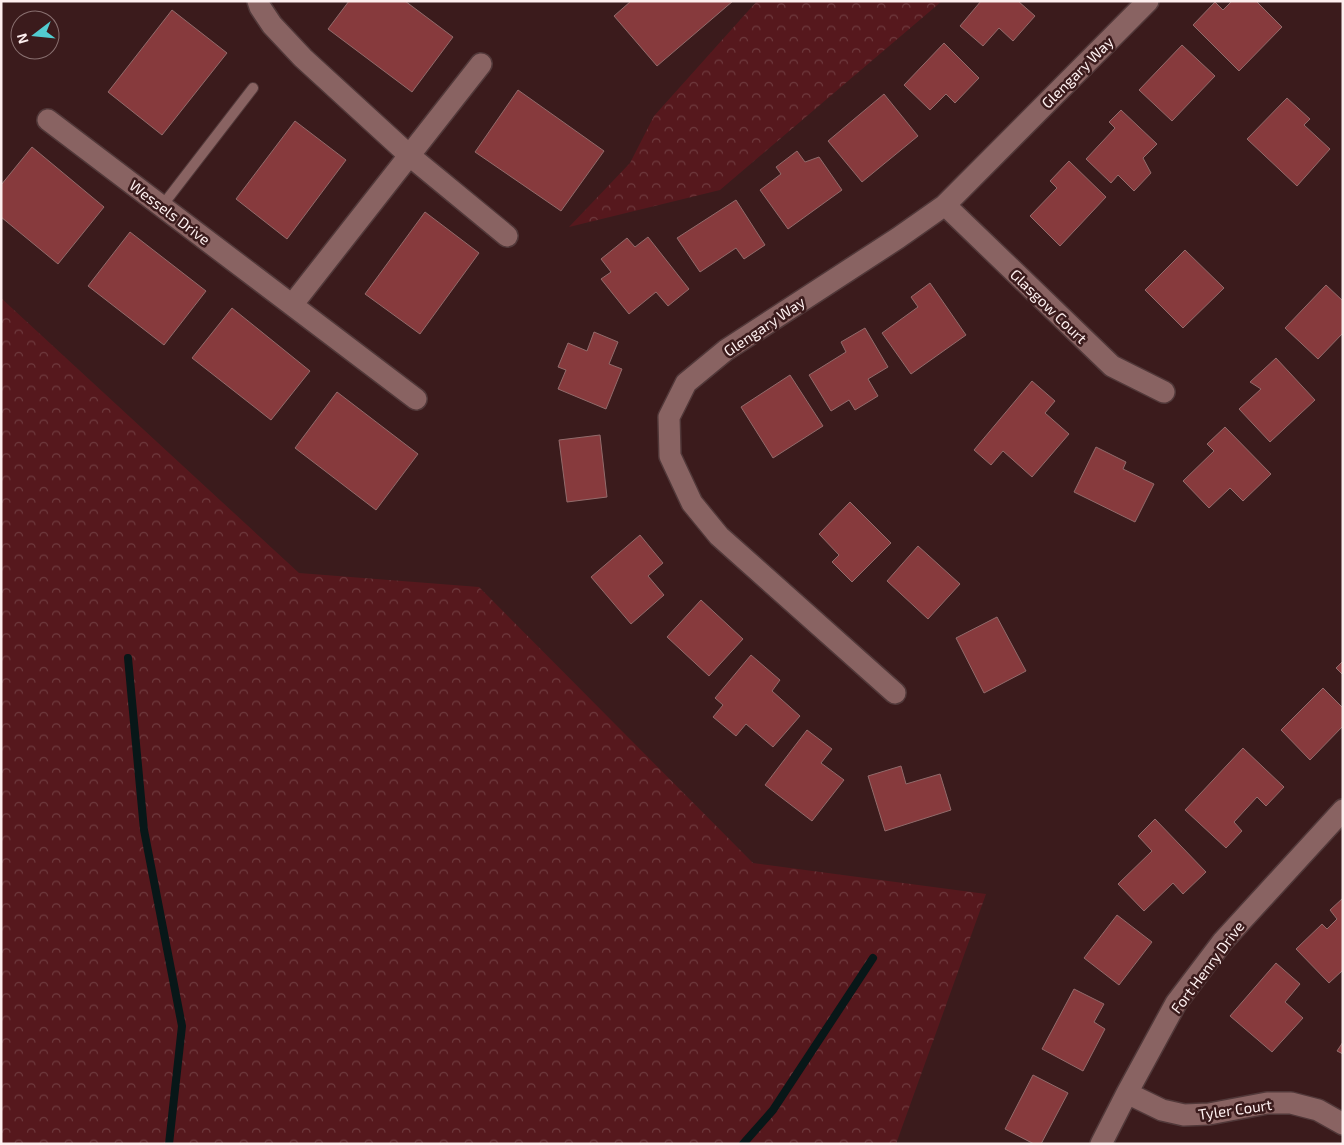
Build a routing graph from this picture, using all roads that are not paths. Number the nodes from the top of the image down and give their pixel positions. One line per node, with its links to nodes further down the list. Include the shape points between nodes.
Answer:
1 (258, 1): 6 (street, via 272,25 303,58)
2 (1148, 1): 7 (street, Glengary Way)
3 (481, 64): 6 (street)
4 (253, 88): 8 (lane)
5 (48, 120): 8 (street, Wessels Drive)
6 (410, 156): 9 (street); 10 (street)
7 (944, 205): 11 (street, Glasgow Court, via 1112,366); 13 (street, Glengary Way, via 726,350 686,383 669,417 670,456 692,503 718,536)
8 (162, 206): 10 (street, Wessels Drive)
9 (507, 236)
10 (292, 305): 12 (street, Wessels Drive)
11 (1164, 392)
12 (416, 399)
13 (895, 693)
14 (1343, 810): 15 (street, Fort Henry Drive, via 1223,941 1176,1003)
15 (1127, 1093): 16 (street, Tyler Court, via 1162,1110 1184,1115 1209,1114 1267,1103 1291,1103 1318,1110); 17 (street, Fort Henry Drive)
16 (1343, 1124)
17 (1101, 1144)

